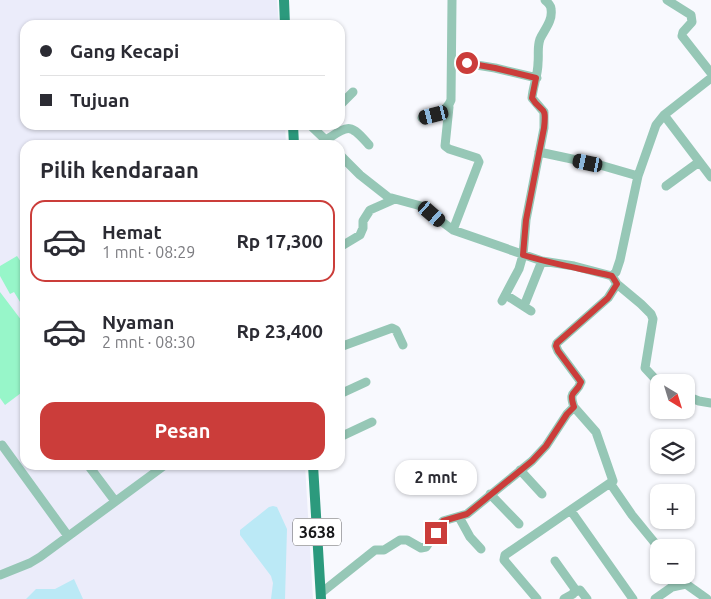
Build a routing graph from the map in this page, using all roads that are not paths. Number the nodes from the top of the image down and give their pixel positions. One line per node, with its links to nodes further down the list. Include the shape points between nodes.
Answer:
1 (284, 0): 5 (main road)
2 (452, 0): 6 (street)
3 (545, 0): 8 (street, via 551,6 551,12 538,46)
4 (667, 0): 7 (street, via 691,15 692,22 682,36)
5 (285, 20)
6 (452, 61): 8 (street); 12 (street)
7 (711, 73)
8 (536, 78): 21 (street, via 532,98 546,116)
9 (711, 78): 13 (street)
10 (353, 92): 11 (street)
11 (345, 100)
12 (449, 106): 14 (street); 28 (street, via 445,146 477,158 479,162)
13 (664, 115): 23 (street); 24 (street, via 656,125)
14 (422, 118)
15 (345, 129): 20 (street, via 359,134)
16 (318, 130): 18 (street)
17 (342, 130): 19 (street)
18 (326, 140)
19 (330, 140)
20 (368, 145)
21 (539, 152): 24 (street); 30 (street)
22 (345, 160): 27 (street, via 368,182)
23 (699, 162): 25 (street); 26 (street)
24 (638, 176): 32 (street)
25 (711, 177)
26 (666, 186)
27 (395, 199): 28 (street, via 426,208); 29 (street, via 370,210 360,235)
28 (453, 230): 30 (street)
29 (345, 244)
30 (523, 255): 31 (street); 31 (street, via 520,269 504,298 527,308)
31 (542, 261): 32 (street, via 574,266)
32 (615, 280): 35 (street, via 653,319 645,368); 40 (street, via 608,298 556,346 581,382 572,395)
33 (345, 345): 34 (street, via 392,328)
34 (403, 345)
35 (651, 374)
36 (366, 382): 37 (street)
37 (345, 392)
38 (695, 400): 39 (street)
39 (711, 403)
40 (574, 407): 49 (street, via 546,446); 50 (street, via 596,432 614,480)
41 (372, 422): 42 (street)
42 (345, 435)
43 (2, 445): 44 (street)
44 (20, 470)
45 (20, 470): 57 (street)
46 (92, 470): 53 (street)
47 (151, 470): 53 (street)
48 (313, 470): 64 (main road, 3638)
49 (520, 470): 51 (street); 52 (street)
50 (610, 483): 54 (street); 58 (street)
51 (490, 494): 55 (street); 56 (street)
52 (542, 494)
53 (115, 500): 57 (street)
54 (571, 511): 65 (street, via 516,546 504,558); 68 (street)
55 (459, 517): 59 (street); 64 (street, via 443,521 424,548 408,540 400,540 384,550 375,550)
56 (518, 524)
57 (68, 536): 61 (street, via 30,563)
58 (652, 539)
59 (480, 549)
60 (555, 562): 63 (street)
61 (0, 575)
62 (686, 584): 69 (street, via 672,587); 70 (street)
63 (575, 592): 66 (street); 67 (street, via 579,590)
64 (321, 596)
65 (537, 599)
66 (564, 599)
67 (587, 599)
68 (633, 599)
69 (654, 599)
70 (707, 599)

